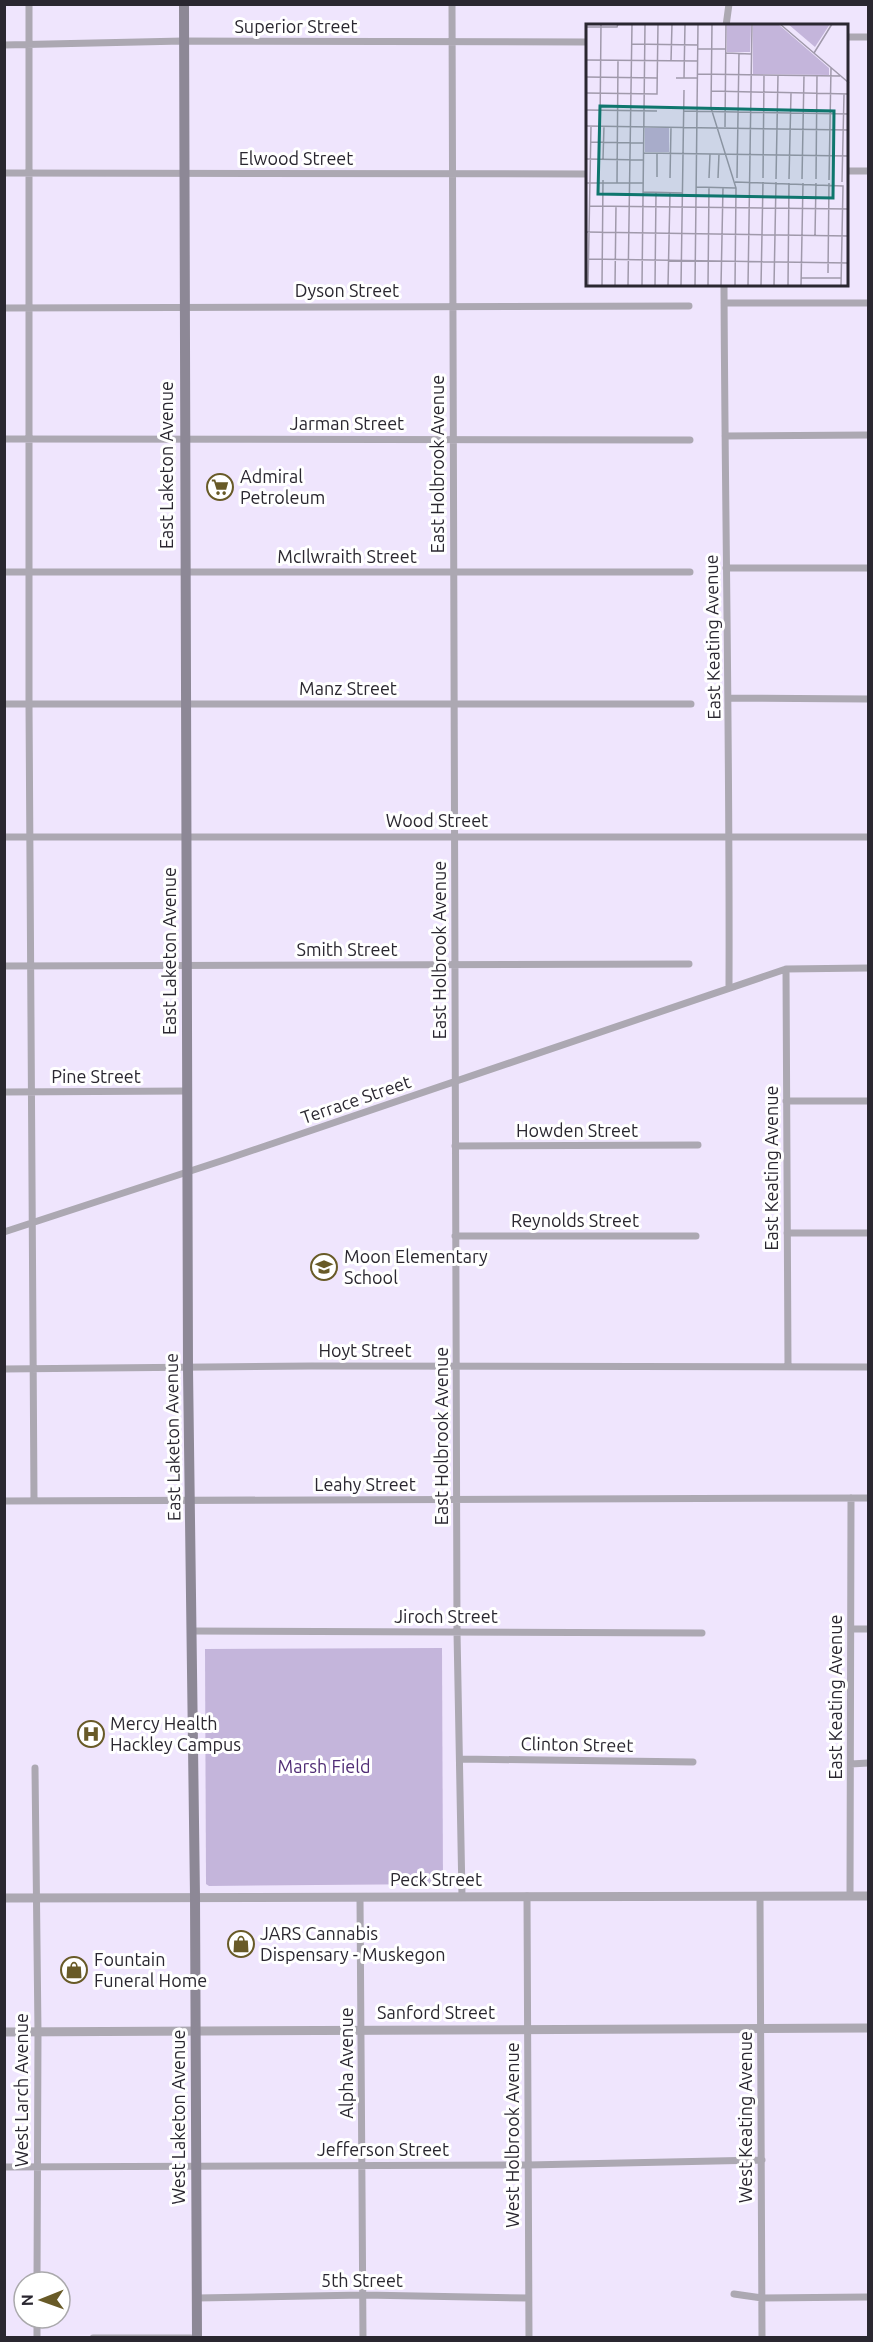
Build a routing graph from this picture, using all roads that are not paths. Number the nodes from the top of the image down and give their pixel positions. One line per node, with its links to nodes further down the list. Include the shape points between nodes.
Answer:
1 (29, 4): 12 (street)
2 (184, 4): 8 (main road, East Laketon Avenue)
3 (452, 4): 9 (street, East Holbrook Avenue)
4 (729, 4): 5 (street)
5 (726, 24)
6 (849, 37): 7 (street)
7 (868, 37)
8 (183, 41): 9 (street, Superior Street); 12 (street, Superior Street); 17 (main road, East Laketon Avenue)
9 (452, 42): 10 (street, Superior Street); 18 (street, East Holbrook Avenue)
10 (586, 42)
11 (4, 45): 12 (street, Superior Street)
12 (30, 45): 15 (street)
13 (849, 171): 14 (street)
14 (868, 171)
15 (30, 172): 16 (street, Elwood Street); 17 (street, Elwood Street); 27 (street)
16 (4, 173)
17 (183, 173): 18 (street, Elwood Street); 23 (main road, East Laketon Avenue)
18 (452, 174): 19 (street, Elwood Street); 24 (street, East Holbrook Avenue)
19 (586, 174)
20 (724, 286): 21 (street, East Keating Avenue)
21 (724, 303): 22 (street); 29 (street, East Keating Avenue)
22 (868, 303)
23 (184, 306): 24 (street, Dyson Street); 27 (street, Dyson Street); 30 (main road, East Laketon Avenue)
24 (453, 306): 25 (street, Dyson Street); 33 (street, East Holbrook Avenue)
25 (689, 306)
26 (4, 308): 27 (street, Dyson Street)
27 (29, 308): 32 (street)
28 (868, 435): 29 (street)
29 (726, 436): 35 (street, East Keating Avenue)
30 (183, 438): 32 (street, Jarman Street); 33 (street, Jarman Street); 39 (main road, East Laketon Avenue)
31 (4, 439): 32 (street, Jarman Street)
32 (28, 439): 38 (street)
33 (454, 439): 34 (street, Jarman Street); 40 (street, East Holbrook Avenue)
34 (690, 440)
35 (726, 568): 36 (street); 42 (street, East Keating Avenue)
36 (868, 568)
37 (4, 572): 38 (street, McIlwraith Street)
38 (29, 572): 39 (street, McIlwraith Street); 45 (street)
39 (184, 572): 40 (street, McIlwraith Street); 46 (main road, East Laketon Avenue)
40 (454, 572): 41 (street, McIlwraith Street); 47 (street, East Holbrook Avenue)
41 (690, 572)
42 (729, 698): 43 (street); 54 (street, East Keating Avenue)
43 (868, 699)
44 (4, 704): 45 (street, Manz Street)
45 (29, 704): 46 (street, Manz Street); 52 (street)
46 (184, 704): 47 (street, Manz Street); 49 (main road, East Laketon Avenue)
47 (454, 704): 48 (street, Manz Street); 50 (street, East Holbrook Avenue)
48 (691, 704)
49 (186, 836): 50 (street, Wood Street); 52 (street, Wood Street); 59 (main road, East Laketon Avenue)
50 (454, 836): 54 (street, Wood Street); 56 (street, East Holbrook Avenue)
51 (4, 837): 52 (street, Wood Street)
52 (30, 837): 58 (street)
53 (868, 837): 54 (street, Wood Street)
54 (729, 838): 62 (street, East Keating Avenue)
55 (689, 964): 56 (street, Smith Street)
56 (455, 965): 59 (street, Smith Street); 63 (street, East Holbrook Avenue)
57 (4, 966): 58 (street, Smith Street)
58 (30, 966): 59 (street, Smith Street); 66 (street)
59 (186, 966): 64 (main road, East Laketon Avenue)
60 (868, 968): 61 (street, Terrace Street)
61 (786, 969): 62 (street, Terrace Street); 67 (street, East Keating Avenue)
62 (729, 988): 63 (street, Terrace Street)
63 (455, 1082): 70 (street, East Holbrook Avenue); 71 (street, Terrace Street)
64 (187, 1091): 66 (street, Pine Street); 71 (main road, East Laketon Avenue)
65 (4, 1092): 66 (street, Pine Street)
66 (31, 1092): 72 (street)
67 (786, 1101): 68 (street); 74 (street, East Keating Avenue)
68 (868, 1101)
69 (698, 1145): 70 (street, Howden Street)
70 (455, 1146): 76 (street, East Holbrook Avenue)
71 (187, 1172): 72 (street, Terrace Street); 83 (main road, East Laketon Avenue)
72 (32, 1225): 73 (street, Terrace Street); 82 (street)
73 (4, 1232)
74 (787, 1233): 75 (street); 79 (street, East Keating Avenue)
75 (868, 1233)
76 (455, 1236): 77 (street, Reynolds Street); 78 (street, East Holbrook Avenue)
77 (696, 1236)
78 (457, 1367): 79 (street, Hoyt Street); 83 (street, Hoyt Street); 88 (street, East Holbrook Avenue)
79 (788, 1367): 80 (street, Hoyt Street)
80 (868, 1367)
81 (4, 1369): 82 (street, Hoyt Street)
82 (33, 1369): 83 (street, Hoyt Street); 86 (street)
83 (188, 1369): 87 (main road, East Laketon Avenue)
84 (851, 1498): 85 (street, Leahy Street); 88 (street, Leahy Street); 90 (street, East Keating Avenue)
85 (868, 1498)
86 (34, 1500): 87 (street, Leahy Street); 89 (street, Leahy Street)
87 (191, 1500): 88 (street, Leahy Street); 92 (main road, East Laketon Avenue)
88 (457, 1500): 93 (street, East Holbrook Avenue)
89 (4, 1501)
90 (851, 1629): 91 (street); 98 (street, East Keating Avenue)
91 (868, 1629)
92 (191, 1631): 93 (street, Jiroch Street); 105 (main road, East Laketon Avenue)
93 (457, 1632): 94 (street, Jiroch Street); 95 (street, East Holbrook Avenue)
94 (702, 1633)
95 (459, 1759): 96 (street, Clinton Street); 100 (street, East Holbrook Avenue)
96 (693, 1762)
97 (868, 1763): 98 (street)
98 (851, 1764): 103 (street, East Keating Avenue)
99 (34, 1768): 108 (street, West Larch Avenue)
100 (462, 1896): 101 (street, Peck Street); 106 (street, Peck Street)
101 (527, 1896): 102 (street, Peck Street); 111 (street, West Holbrook Avenue)
102 (760, 1896): 103 (street, Peck Street); 112 (street, West Keating Avenue)
103 (850, 1896): 104 (street, Peck Street)
104 (868, 1896)
105 (195, 1897): 106 (street, Peck Street); 108 (street, Peck Street); 114 (main road, West Laketon Avenue)
106 (360, 1897): 110 (street, Alpha Avenue)
107 (4, 1898): 108 (street, Peck Street)
108 (36, 1898): 113 (street, West Larch Avenue)
109 (868, 2028): 112 (street, Sanford Street)
110 (362, 2029): 111 (street, Sanford Street); 114 (street, Sanford Street); 119 (street, Alpha Avenue)
111 (528, 2029): 112 (street, Sanford Street); 117 (street, West Holbrook Avenue)
112 (761, 2029): 116 (street, West Keating Avenue)
113 (38, 2031): 114 (street, Sanford Street); 115 (street, Sanford Street); 121 (street, West Larch Avenue)
114 (195, 2031): 118 (main road, West Laketon Avenue)
115 (4, 2032)
116 (762, 2160): 117 (street, Jefferson Street); 128 (street, West Keating Avenue)
117 (528, 2164): 119 (street, Jefferson Street); 127 (street, West Holbrook Avenue)
118 (196, 2165): 119 (street, Jefferson Street); 121 (street, Jefferson Street); 126 (main road, West Laketon Avenue)
119 (361, 2165): 124 (street, Alpha Avenue)
120 (4, 2167): 121 (street, Jefferson Street)
121 (36, 2167): 122 (street, West Larch Avenue)
122 (37, 2270)
123 (734, 2294): 128 (street)
124 (364, 2295): 126 (street, 5th Street); 127 (street, 5th Street); 132 (street, Alpha Avenue)
125 (868, 2297): 128 (street)
126 (197, 2298): 131 (main road, West Laketon Avenue)
127 (528, 2298): 133 (street, West Holbrook Avenue)
128 (762, 2298): 134 (street, West Keating Avenue)
129 (93, 2337): 130 (street)
130 (191, 2337)
131 (197, 2337)
132 (363, 2337)
133 (529, 2337)
134 (762, 2337)

